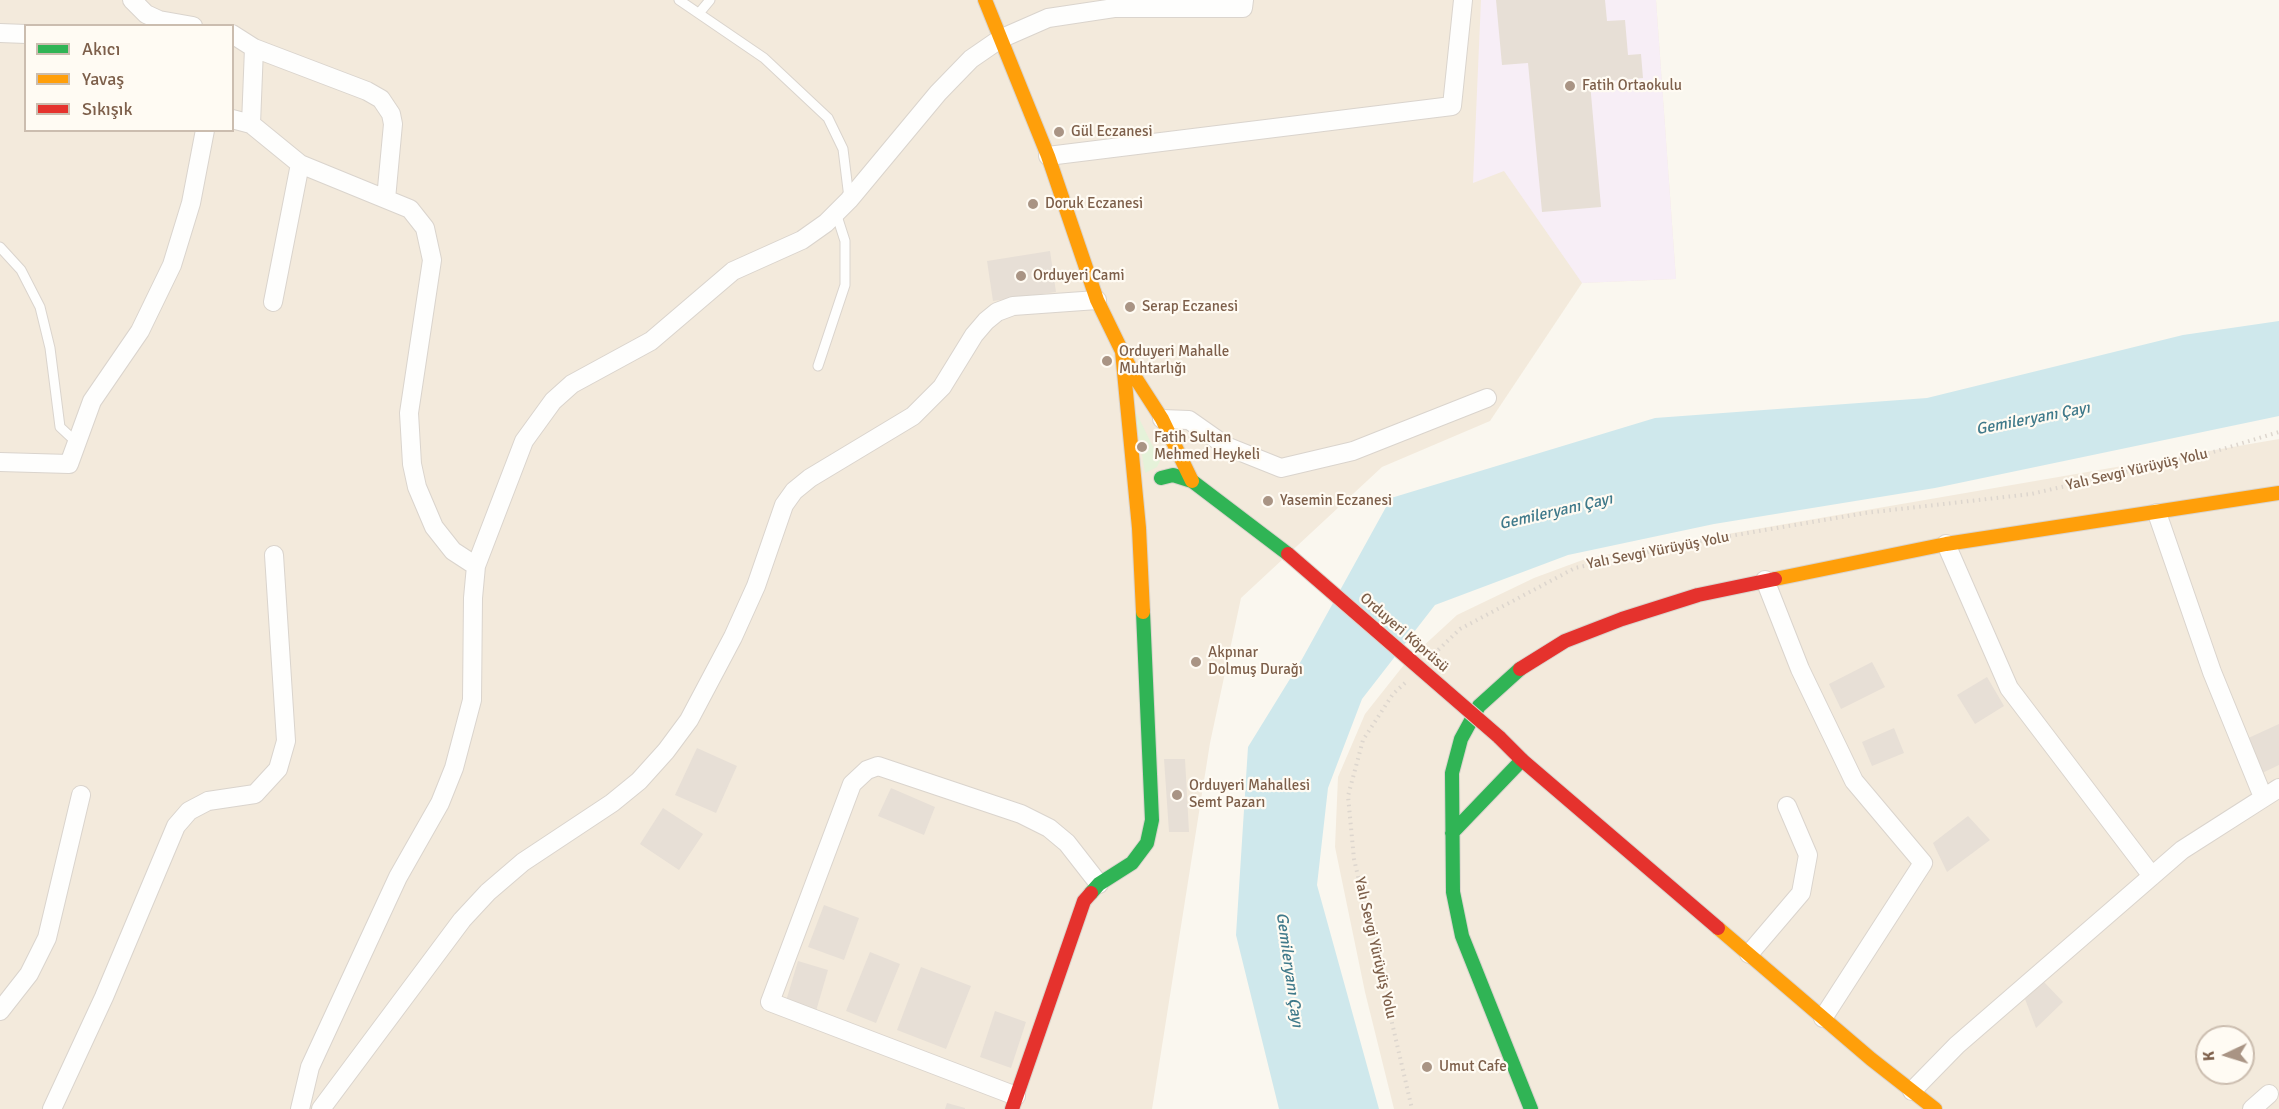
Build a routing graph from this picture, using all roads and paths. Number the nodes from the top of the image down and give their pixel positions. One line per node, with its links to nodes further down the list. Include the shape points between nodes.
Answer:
1 (132, 0): 8 (street, via 146,14)
2 (679, 0): 7 (lane)
3 (710, 0): 7 (lane)
4 (985, 0): 12 (street)
5 (1244, 0): 12 (street, via 1243,8 1114,8 1048,18)
6 (1463, 0): 17 (street, via 1452,106)
7 (700, 12): 20 (lane, via 764,58 828,118 843,150)
8 (182, 24)
9 (0, 33): 10 (street)
10 (24, 34)
11 (234, 35): 13 (street)
12 (1000, 39): 17 (street); 20 (street, via 970,59 938,93)
13 (254, 48): 15 (street); 19 (street, via 367,91 387,106 393,124)
14 (234, 120): 15 (street)
15 (251, 124): 18 (street)
16 (205, 132): 30 (street, via 191,203 169,273 140,331 101,383)
17 (1048, 156): 23 (street)
18 (300, 164): 19 (street); 24 (street)
19 (386, 199): 40 (street, via 410,209 417,217 427,236 432,260 409,413 417,487 443,541)
20 (849, 200): 21 (street)
21 (836, 213): 26 (lane, via 845,241 847,270); 40 (street, via 802,240 733,271 651,341 591,373 553,401 524,441)
22 (0, 247): 30 (lane, via 21,270 40,307 50,348 60,428)
23 (1097, 300): 25 (street); 60 (street, via 1013,306 997,312 974,335 942,387 913,416 794,491 784,505 734,638 666,751 612,803 523,862 488,892 462,920)
24 (273, 302)
25 (1122, 351): 28 (street); 37 (street)
26 (818, 366)
27 (1487, 398): 28 (street, via 1353,451 1281,468 1226,446 1189,420)
28 (1162, 418): 31 (street)
29 (2279, 432): 42 (path, Yalı Sevgi Yürüyüş Yolu, via 2212,452 2031,494 1865,513 1575,567 1460,629)
30 (75, 441): 32 (street, via 69,464)
31 (1173, 441): 33 (street, via 1168,470); 34 (street)
32 (0, 462)
33 (1161, 478): 34 (street, via 1173,475); 37 (street, via 1149,487 1142,502)
34 (1192, 481): 44 (street, Orduyeri Köprüsü, bridge, via 1288,554)
35 (2279, 493): 36 (street)
36 (2157, 513): 38 (street); 45 (street, via 2212,672)
37 (1138, 528): 50 (street, via 1152,820 1147,843 1132,863)
38 (1946, 544): 41 (street); 49 (street, via 2009,688)
39 (274, 555): 58 (street, via 286,741 278,769 255,794 208,801 189,812 176,826)
40 (476, 566): 59 (street, via 472,598 472,700 454,768 440,803 398,877 310,1067)
41 (1765, 580): 48 (street, via 1698,595 1622,619 1565,642 1524,666 1479,706 1461,739 1452,773); 53 (street, via 1800,669 1854,781 1923,863)
42 (1426, 662)
43 (1410, 678): 61 (path, Yalı Sevgi Yürüyüş Yolu, via 1394,694 1362,741 1348,796 1354,859)
44 (1522, 760): 48 (street); 51 (street, Orduyeri Köprüsü)
45 (2271, 793): 49 (street, via 2182,850)
46 (81, 795): 52 (street, via 47,938 29,974)
47 (1787, 806): 51 (street, via 1808,855 1801,893)
48 (1452, 833): 62 (street, via 1453,892 1462,936)
49 (2152, 876): 54 (street, via 1957,1045)
50 (1099, 884): 56 (street, via 1084,901 1072,929); 56 (street, via 1067,843 1049,828 1021,814 878,766 852,784 770,1002)
51 (1749, 954): 53 (street, Orduyeri Köprüsü)
52 (0, 1011)
53 (1823, 1018): 54 (street, Orduyeri Köprüsü)
54 (1912, 1091): 57 (street, Orduyeri Köprüsü)
55 (2269, 1094): 63 (street)
56 (1014, 1102)
57 (1930, 1107)
58 (52, 1109)
59 (300, 1109)
60 (321, 1109)
61 (1412, 1109)
62 (1531, 1109)
63 (2252, 1109)

